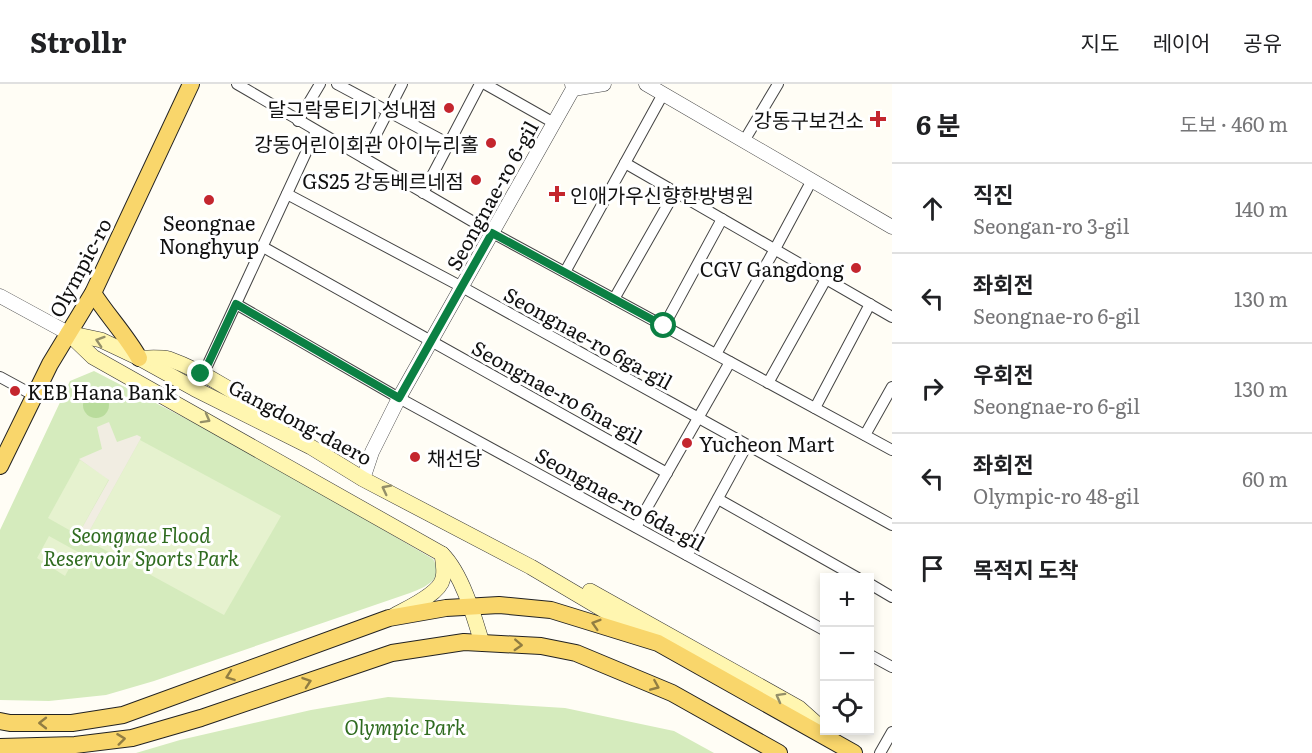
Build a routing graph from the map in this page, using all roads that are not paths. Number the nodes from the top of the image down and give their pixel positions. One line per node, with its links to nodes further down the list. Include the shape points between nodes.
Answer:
1 (191, 84): 34 (main road, Olympic-ro)
2 (237, 84): 12 (street)
3 (320, 84): 15 (street)
4 (337, 84): 14 (street)
5 (402, 84): 14 (street)
6 (480, 84): 19 (street)
7 (485, 84): 16 (street, Seongnae-ro 6-gil)
8 (604, 84): 11 (street, Seongnae-ro 6-gil)
9 (646, 84): 13 (street)
10 (778, 84): 18 (street)
11 (572, 86): 16 (street, Seongnae-ro 6-gil)
12 (251, 88): 15 (street)
13 (663, 94): 18 (street); 21 (street)
14 (388, 110): 19 (street); 20 (street)
15 (298, 121): 17 (street)
16 (554, 123): 28 (street, Seongnae-ro 6-gil)
17 (316, 131): 20 (street); 25 (street)
18 (744, 141): 22 (street)
19 (449, 144): 24 (street)
20 (364, 158): 24 (street)
21 (625, 163): 23 (street); 31 (street)
22 (812, 180): 27 (street); 30 (street)
23 (675, 192): 26 (street); 36 (street)
24 (423, 193): 28 (street)
25 (287, 194): 29 (street); 33 (street, Seongnae-ro 6-gil)
26 (722, 219): 30 (street); 40 (street)
27 (892, 227)
28 (492, 233): 31 (street); 33 (street, Seongnae-ro 6-gil)
29 (263, 247): 37 (street); 42 (street)
30 (775, 249): 32 (street); 43 (street)
31 (565, 272): 36 (street)
32 (826, 279): 38 (street); 48 (street)
33 (462, 287): 42 (street, Seongnae-ro 6-gil); 53 (street, Seongnae-ro 6ga-gil)
34 (93, 293): 41 (main road, Olympic-ro); 44 (main road)
35 (0, 296): 41 (street)
36 (614, 299): 40 (street)
37 (236, 304): 46 (street); 51 (street)
38 (870, 304): 39 (street); 52 (street)
39 (892, 317)
40 (664, 326): 43 (street)
41 (68, 333): 44 (main road, Gangdong-daero, one-way to 41, via 101,340); 50 (main road, Olympic-ro); 61 (main road, one-way to 61, via 93,357)
42 (431, 341): 51 (street, Seongnae-ro 6-gil); 59 (street, Seongnae-ro 6na-gil)
43 (716, 354): 45 (street)
44 (139, 358): 46 (main road, via 167,358); 56 (main road, Gangdong-daero)
45 (730, 362): 48 (street); 53 (street)
46 (201, 374): 56 (main road, via 239,395)
47 (0, 377): 50 (street)
48 (768, 383): 52 (street)
49 (892, 387): 54 (street)
50 (35, 396): 58 (main road, Olympic-ro)
51 (399, 398): 60 (street, Seongnae-ro 6-gil); 65 (street, Seongnae-ro 6da-gil)
52 (815, 408): 54 (street)
53 (698, 418): 55 (street, Seongnae-ro 6ga-gil); 59 (street)
54 (865, 435): 57 (street)
55 (747, 445): 62 (street); 64 (street, Seongnae-ro 6ga-gil)
56 (311, 447): 60 (main road, Gangdong-daero)
57 (892, 450)
58 (0, 466)
59 (667, 473): 65 (street)
60 (363, 478): 61 (main road, via 358,489 349,495); 63 (main road, Gangdong-daero, one-way to 60)
61 (333, 492): 66 (main road)
62 (718, 499): 67 (street); 68 (street)
63 (410, 502): 75 (main road, Gangdong-daero, via 531,567); 81 (main road, one-way to 63, via 799,708 481,530)
64 (892, 525)
65 (636, 527): 67 (street, Seongnae-ro 6da-gil)
66 (442, 554): 71 (main road); 72 (main road, via 444,578 440,587)
67 (687, 555): 73 (street, Seongnae-ro 6da-gil)
68 (849, 573)
69 (874, 586): 70 (street)
70 (892, 597)
71 (470, 607): 72 (main road, Gangdong-daero); 74 (main road); 75 (main road, Gangdong-daero, one-way to 71, via 551,610 499,605)
72 (390, 618): 78 (main road, Gangdong-daero, one-way to 78, via 123,715 72,723)
73 (820, 627)
74 (482, 643): 80 (main road, one-way to 74, via 75,745 132,738 392,654 464,642); 82 (main road, one-way to 82, via 541,646 576,653 672,693)
75 (658, 643): 81 (main road, Gangdong-daero)
76 (874, 657): 77 (street)
77 (892, 667)
78 (0, 721)
79 (892, 732): 83 (street)
80 (0, 747)
81 (848, 750)
82 (779, 753)
83 (880, 753)

